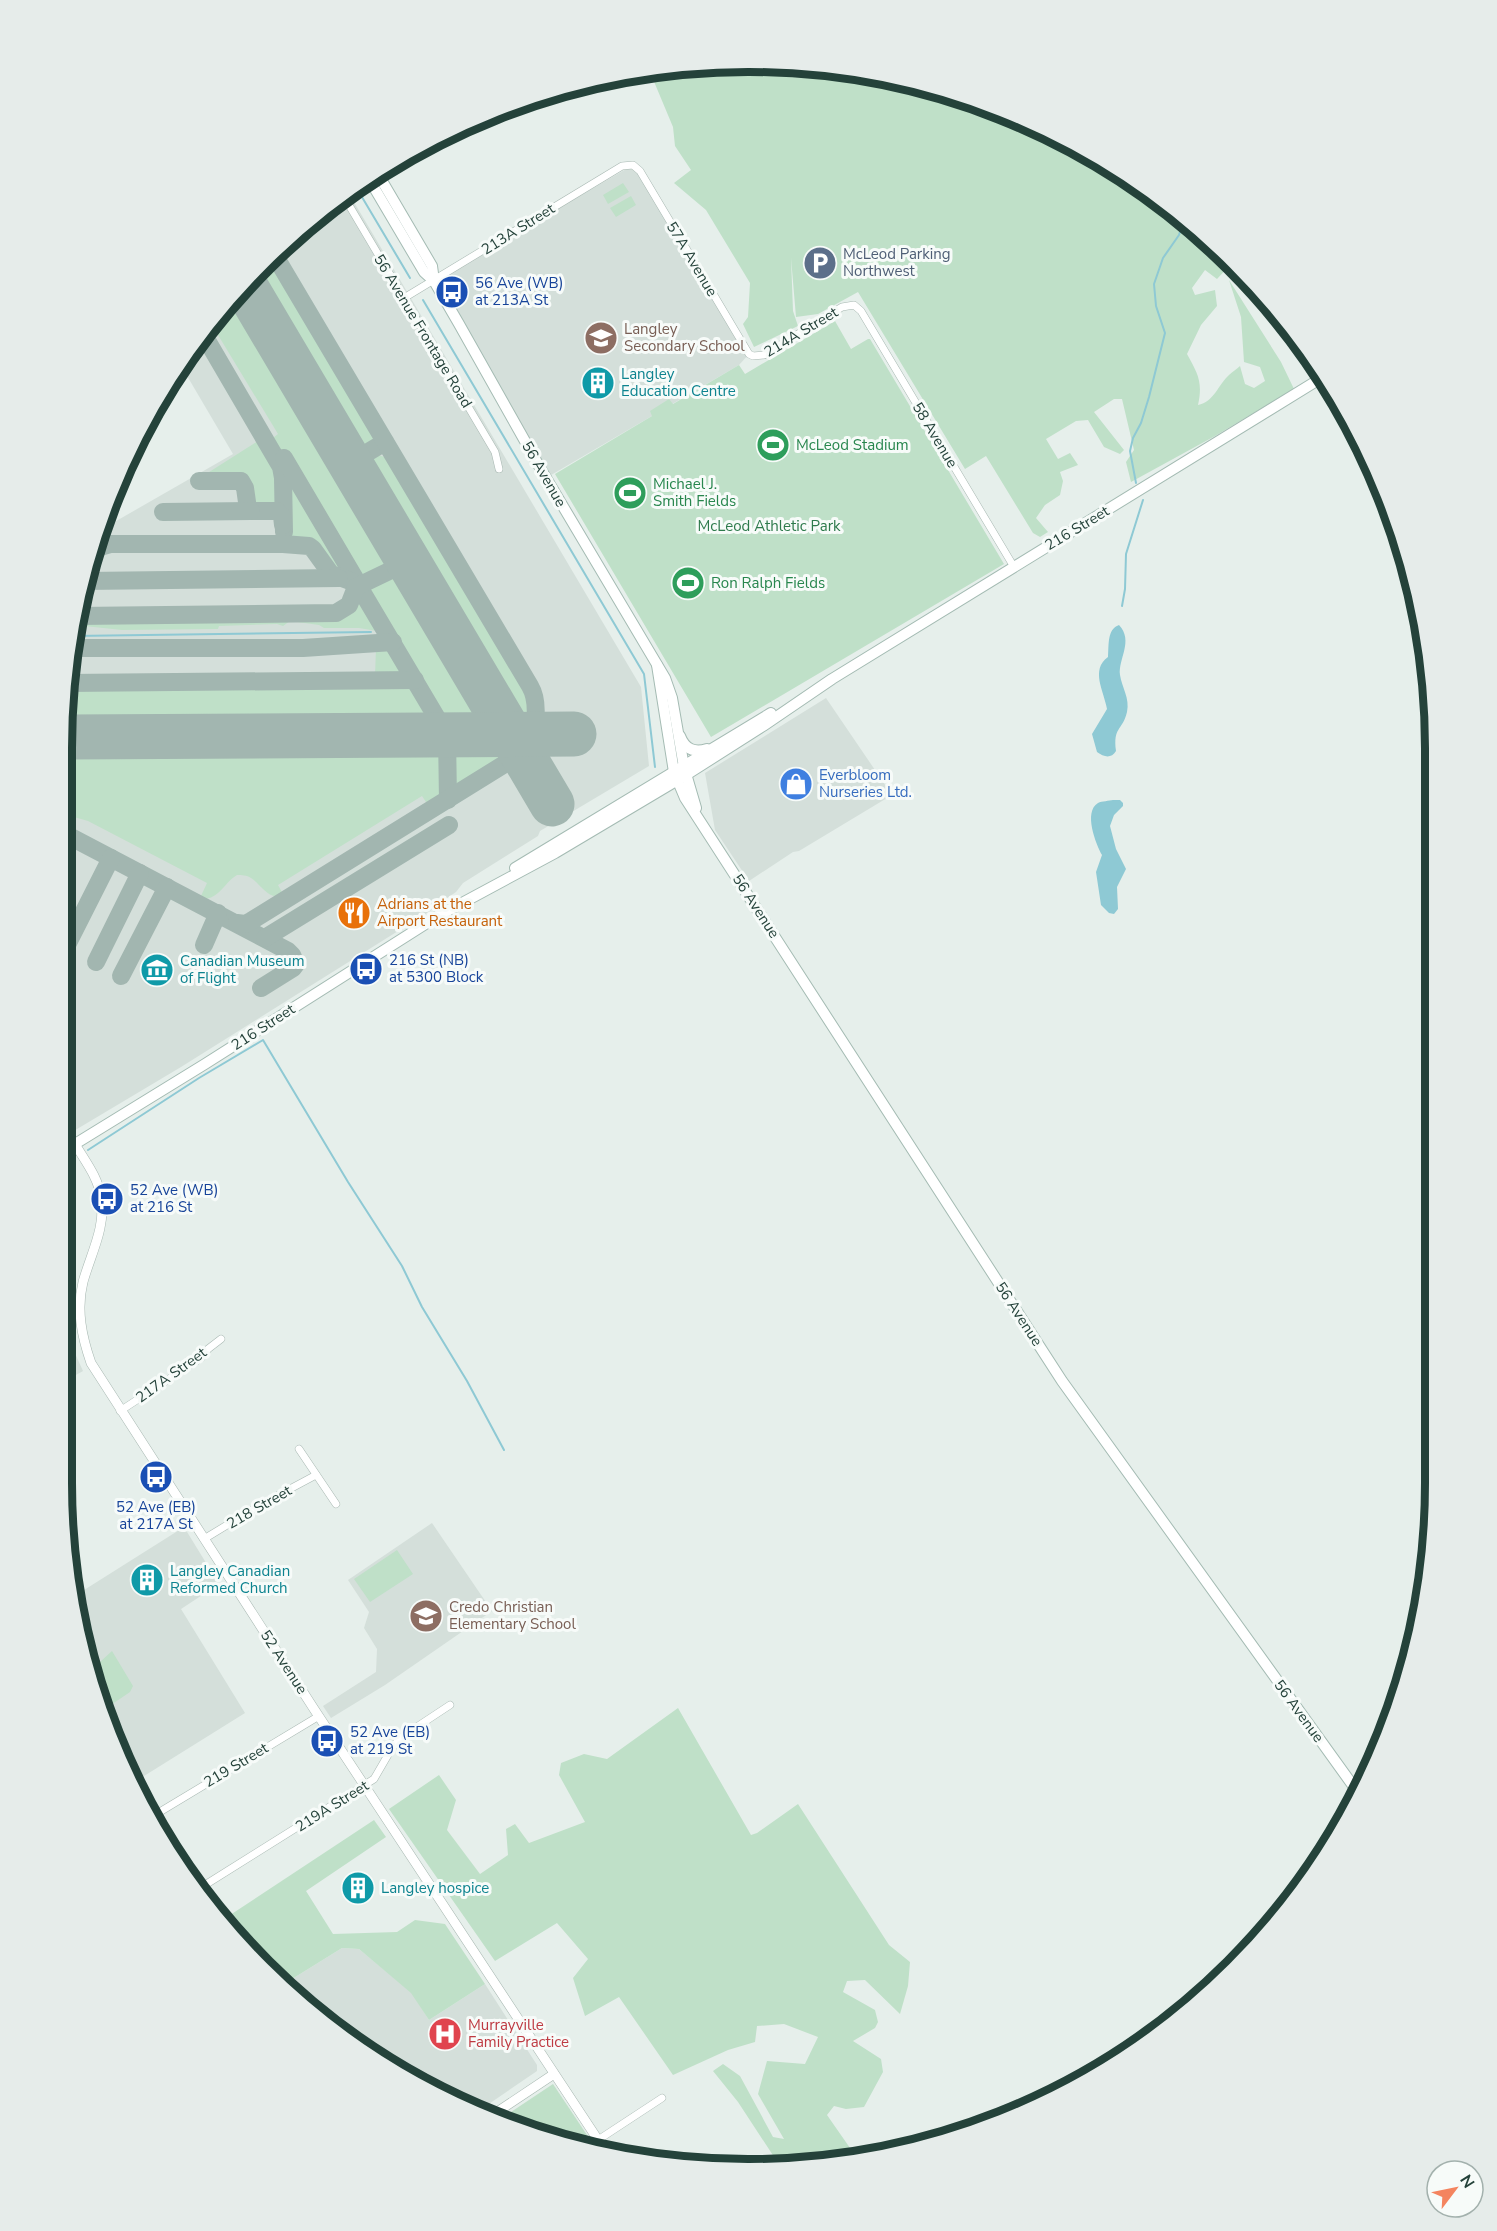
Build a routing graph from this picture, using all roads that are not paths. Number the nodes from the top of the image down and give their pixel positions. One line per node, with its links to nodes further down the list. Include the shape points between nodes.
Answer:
1 (633, 165): 5 (street, 213A Street, via 613,171); 8 (street, 57A Avenue)
2 (382, 181): 5 (main road, 56 Avenue, via 432,266)
3 (373, 186): 5 (main road, 56 Avenue, via 424,272)
4 (348, 204): 6 (street, 56 Avenue Frontage Road)
5 (434, 280): 6 (street, 213A Street); 12 (main road, 56 Avenue)
6 (404, 298): 10 (street, 56 Avenue Frontage Road, via 495,452)
7 (854, 305): 8 (street, 214A Street, via 842,307 761,357); 11 (street, 58 Avenue, via 861,310)
8 (749, 354)
9 (1316, 381): 11 (main road, 216 Street)
10 (498, 469)
11 (1014, 567): 13 (main road, 216 Street)
12 (657, 665): 14 (main road, 56 Avenue, via 672,698); 16 (main road, 56 Avenue)
13 (832, 679): 15 (main road, 216 Street); 16 (main road, 216 Street, via 763,726)
14 (677, 729): 15 (main road, via 682,742 691,750); 16 (main road, 56 Avenue)
15 (719, 745): 16 (main road, 216 Street)
16 (680, 773): 17 (main road, 216 Street, via 517,867); 28 (main road, 56 Avenue, via 700,819 1062,1381)
17 (72, 1143)
18 (72, 1145): 20 (street, 52 Avenue, via 96,1177 101,1197 102,1228 80,1297 81,1329 91,1364)
19 (221, 1339): 20 (street, 217A Street, via 201,1358)
20 (120, 1412): 24 (street, 52 Avenue)
21 (299, 1449): 22 (street)
22 (316, 1475): 23 (street); 24 (street, 218 Street)
23 (336, 1504)
24 (204, 1539): 26 (street, 52 Avenue)
25 (450, 1705): 27 (street, 219A Street, via 400,1738 379,1774)
26 (319, 1716): 27 (street, 52 Avenue); 29 (street, 219 Street)
27 (365, 1785): 30 (street, 219A Street); 31 (street, 52 Avenue)
28 (1353, 1786)
29 (159, 1813)
30 (205, 1885)
31 (554, 2074): 33 (street); 34 (street, 52 Avenue)
32 (662, 2098): 34 (street)
33 (498, 2111)
34 (598, 2140)

